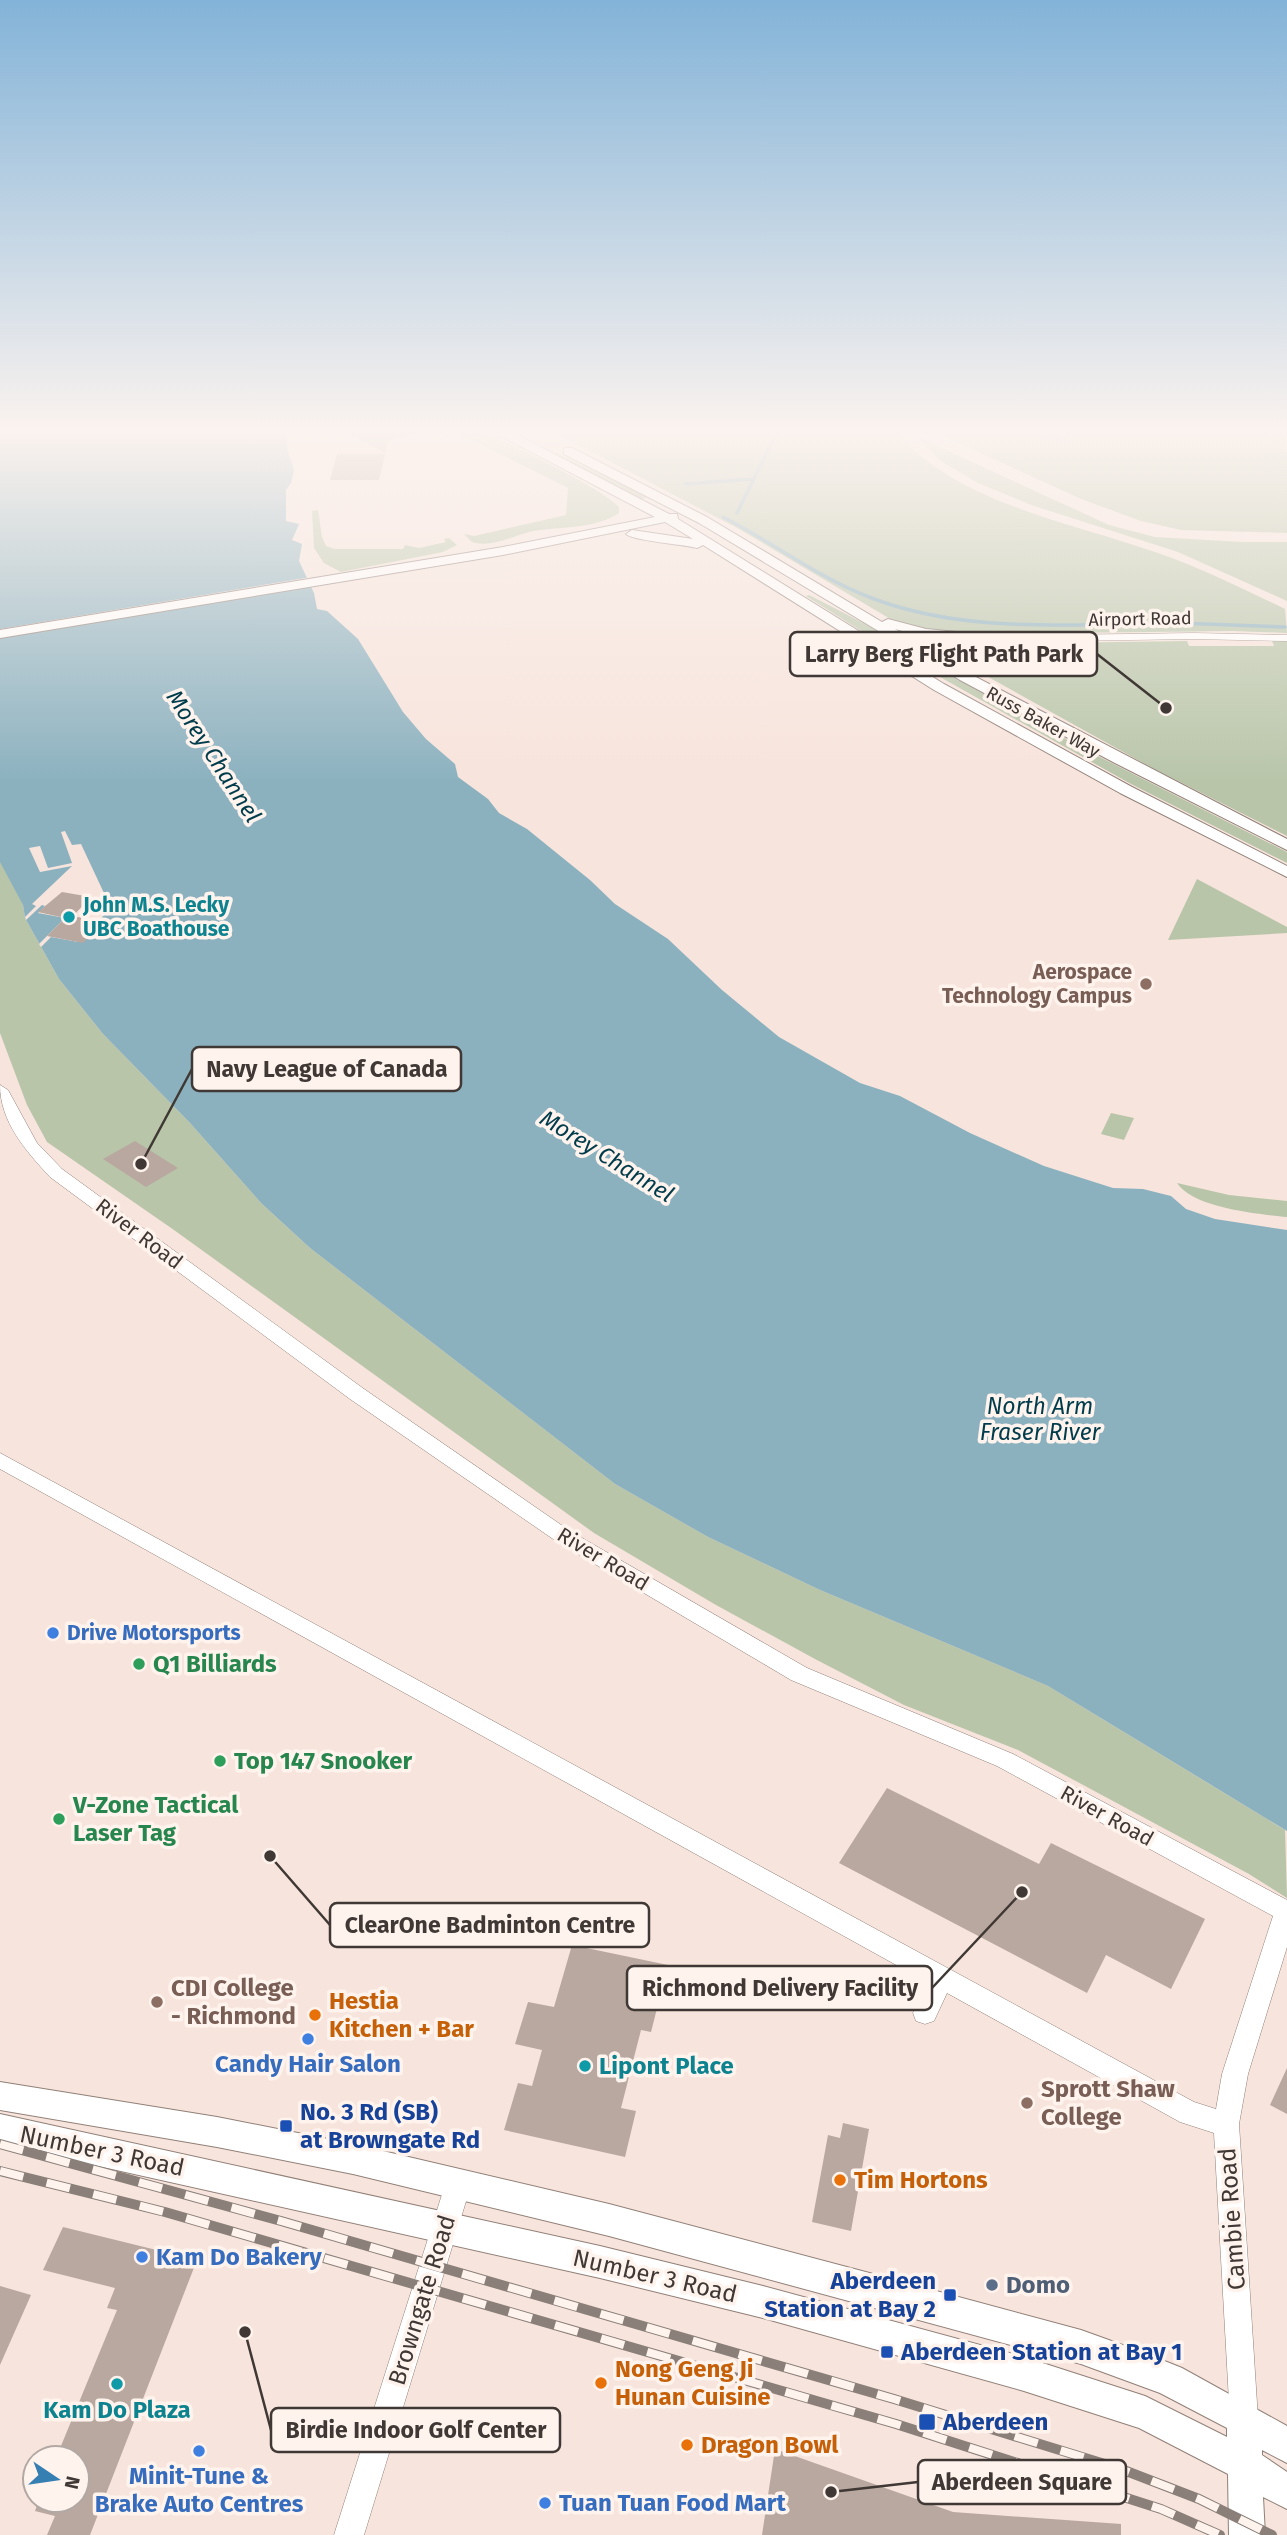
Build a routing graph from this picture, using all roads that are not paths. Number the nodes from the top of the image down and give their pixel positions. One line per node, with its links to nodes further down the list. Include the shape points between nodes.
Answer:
1 (493, 546): 7 (main road)
2 (524, 546): 7 (main road)
3 (705, 546): 6 (main road)
4 (715, 546): 6 (main road, Russ Baker Way)
5 (748, 546): 8 (main road, Russ Baker Way)
6 (721, 550): 14 (main road, Russ Baker Way, via 939,687)
7 (363, 572): 9 (main road)
8 (853, 612): 11 (main road, via 925,633); 12 (main road, Russ Baker Way)
9 (0, 634)
10 (1287, 638): 11 (street, Airport Road)
11 (993, 639): 12 (main road, via 954,650 952,655)
12 (965, 677): 13 (main road, Russ Baker Way)
13 (1287, 845)
14 (1287, 872)
15 (0, 1090): 17 (street, River Road, via 30,1146 55,1172 346,1386 563,1536 799,1674 1005,1760)
16 (0, 1460): 18 (street)
17 (1287, 1912): 21 (street, Cambie Road, via 1235,2074)
18 (942, 1977): 19 (street); 21 (street, via 1189,2113)
19 (925, 2013)
20 (0, 2096): 23 (main road, Number 3 Road, via 217,2132)
21 (1226, 2124): 25 (street, Cambie Road)
22 (0, 2129): 24 (main road, Number 3 Road)
23 (458, 2185): 24 (street, Browngate Road); 25 (main road, Number 3 Road, via 609,2220 1082,2347 1170,2380)
24 (444, 2229): 27 (main road, Number 3 Road, via 762,2302 1024,2374 1144,2413); 29 (street, Browngate Road)
25 (1244, 2419): 26 (main road, Number 3 Road); 27 (main road, Cambie Road)
26 (1287, 2446)
27 (1245, 2464): 28 (main road, Number 3 Road); 30 (main road, Cambie Road)
28 (1287, 2492)
29 (349, 2535)
30 (1247, 2535)

